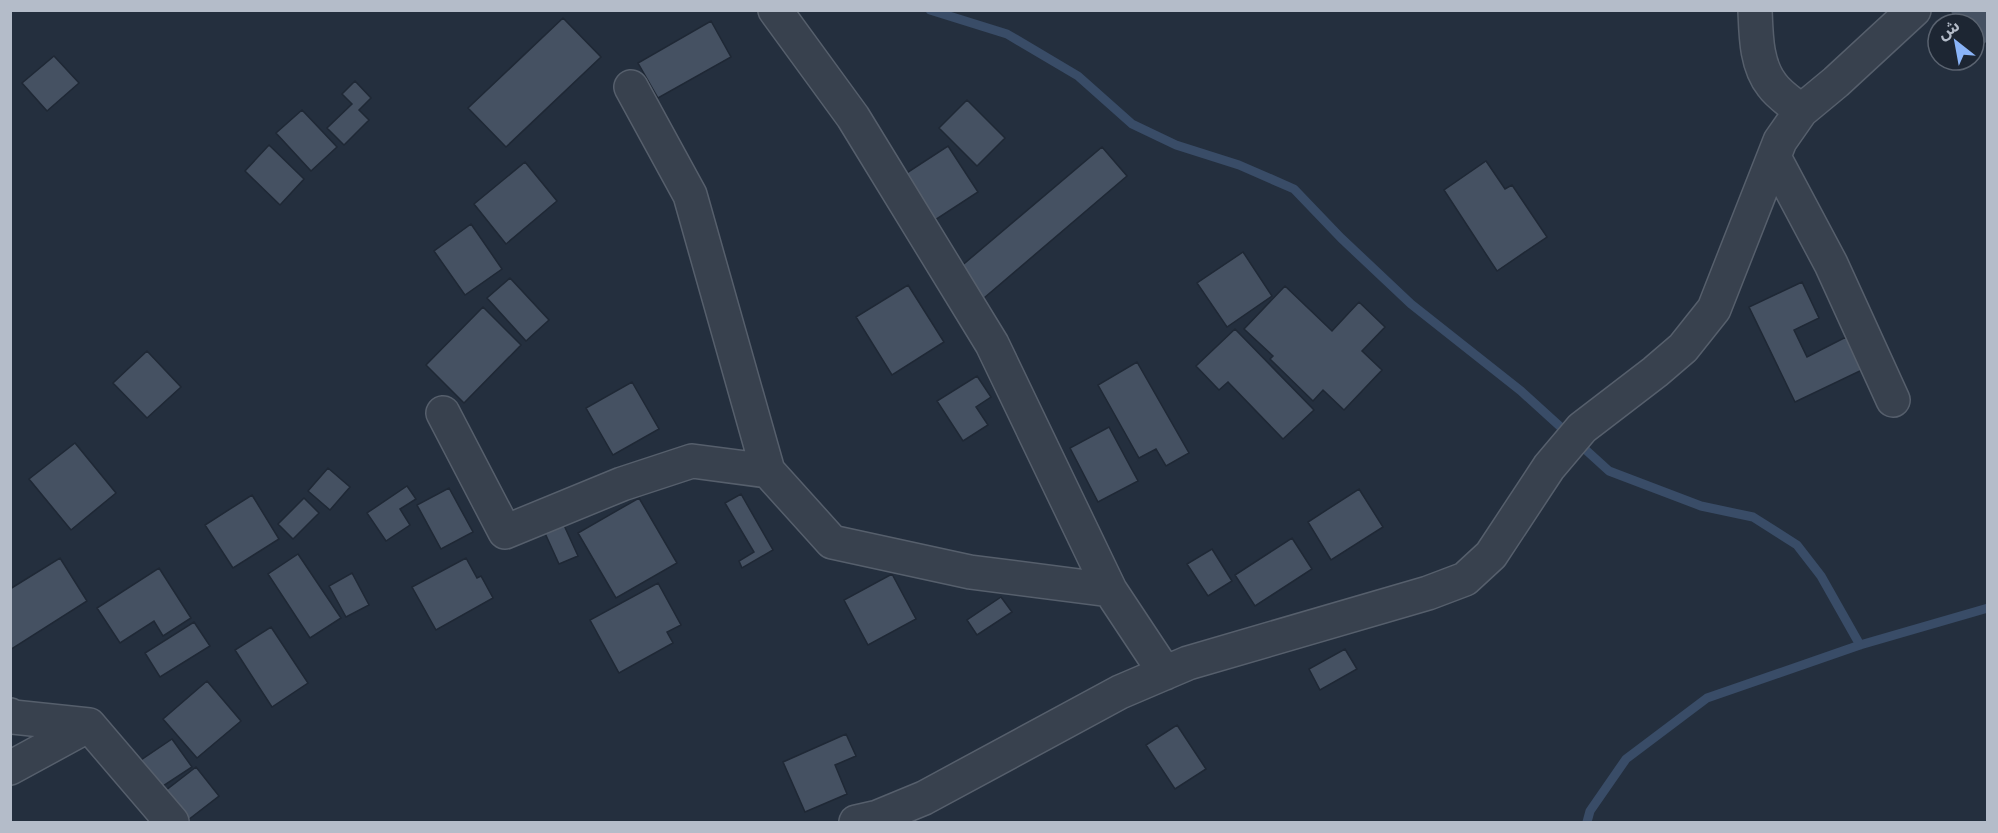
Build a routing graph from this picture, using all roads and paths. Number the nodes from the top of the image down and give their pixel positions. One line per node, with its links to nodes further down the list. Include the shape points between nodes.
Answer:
1 (775, 10): 10 (street, via 854,117 992,344)
2 (1755, 10): 5 (street, via 1762,70 1773,87)
3 (1914, 10): 5 (street)
4 (631, 87): 9 (street, via 690,195)
5 (1801, 111): 6 (street)
6 (1774, 157): 7 (street, via 1831,264); 11 (street, via 1714,309 1683,348 1582,428 1549,467 1491,555 1465,579)
7 (1893, 400)
8 (443, 413): 9 (street, via 505,532 622,484 692,461)
9 (768, 471): 10 (street, via 832,542 970,572)
10 (1110, 590): 11 (street)
11 (1166, 673): 16 (street, via 1120,692 924,798)
12 (10, 715): 13 (street)
13 (89, 725): 14 (street); 15 (street)
14 (10, 768)
15 (172, 822)
16 (856, 822)

